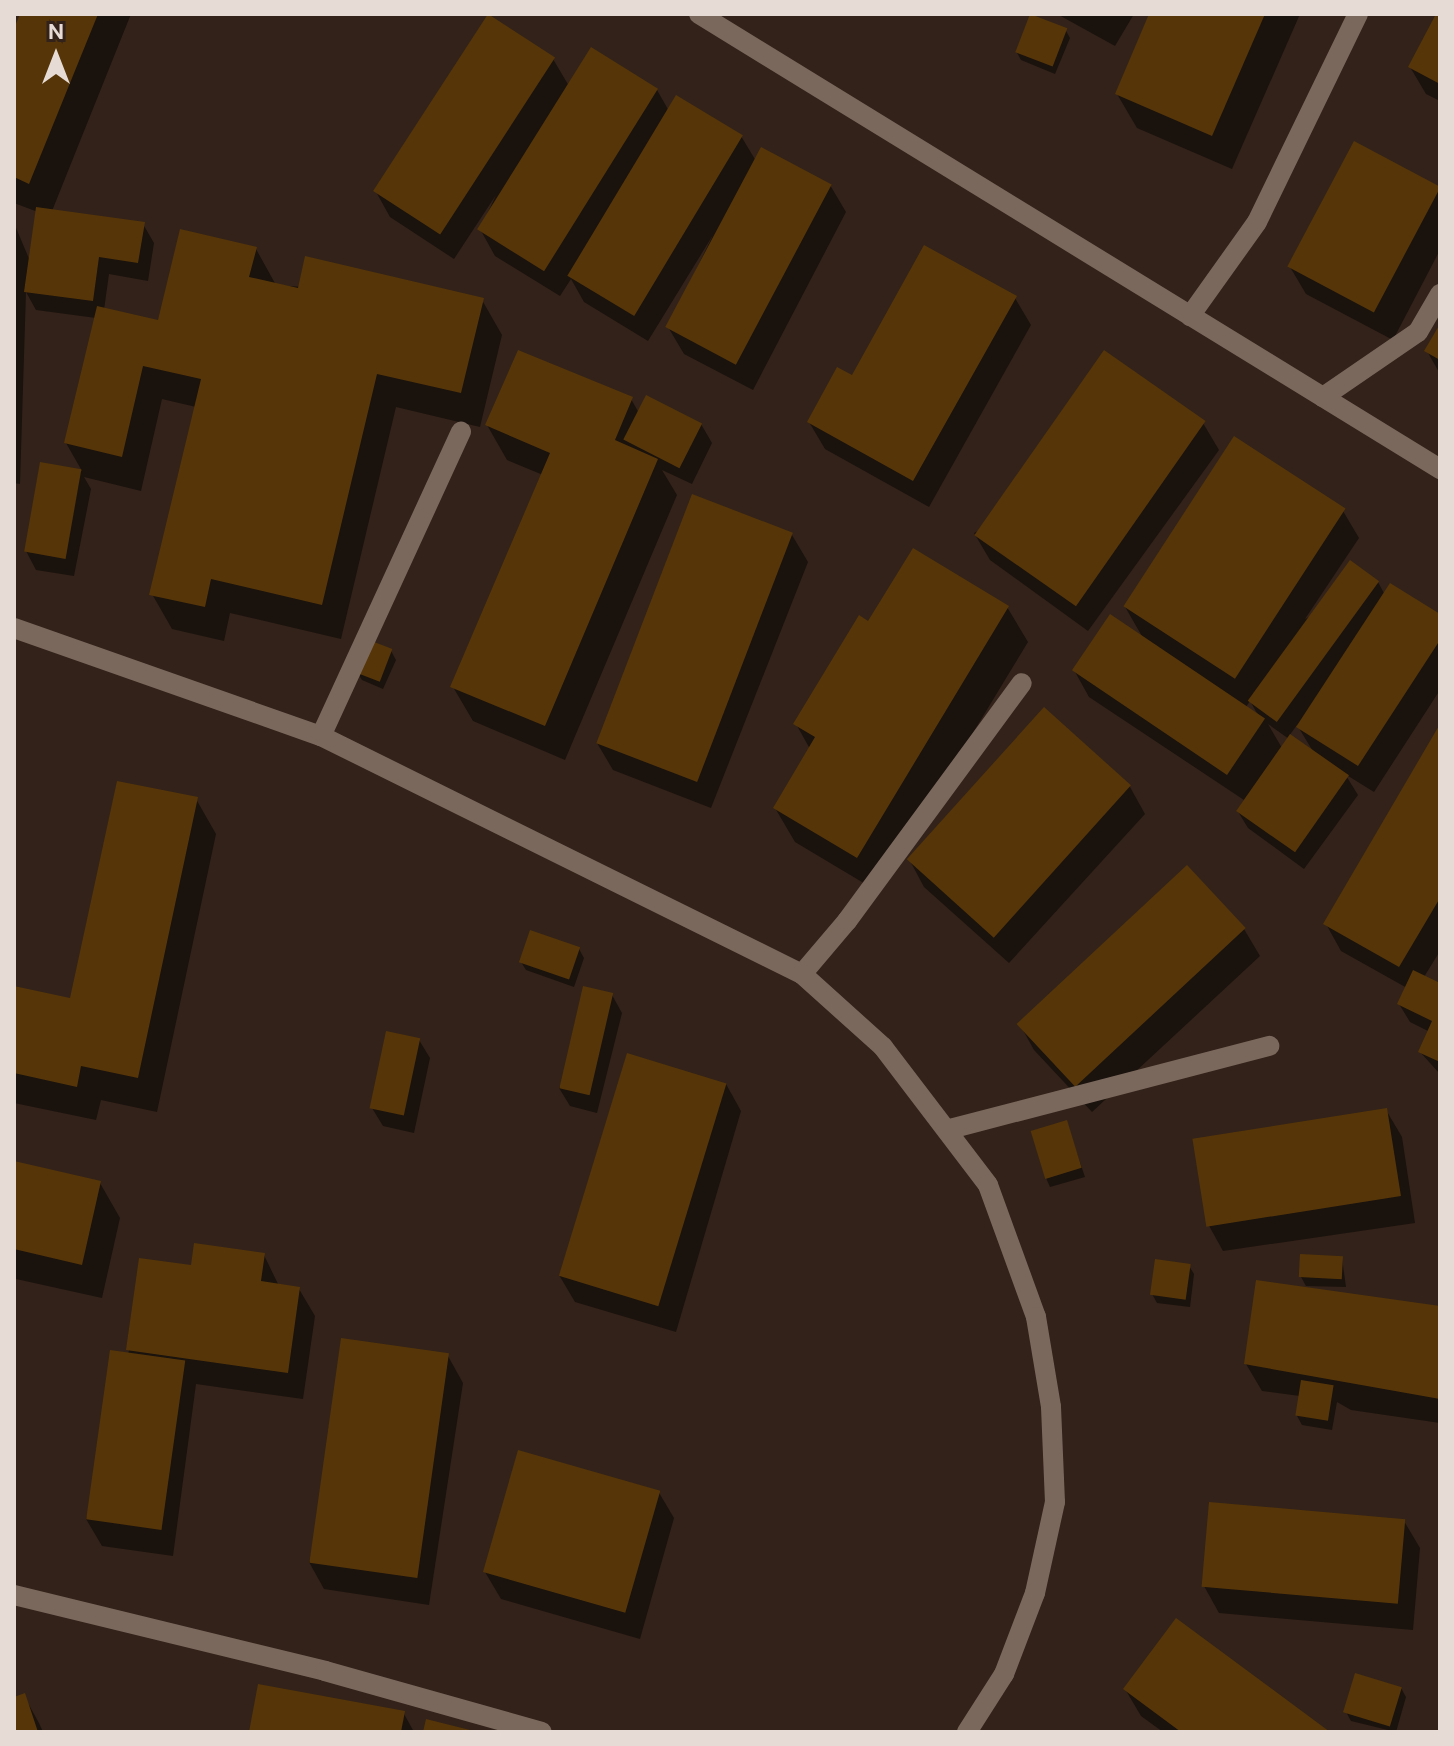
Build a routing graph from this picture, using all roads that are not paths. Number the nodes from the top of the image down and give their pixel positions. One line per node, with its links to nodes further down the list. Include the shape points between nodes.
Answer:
1 (699, 14): 4 (street)
2 (1358, 14): 4 (street, via 1257,222)
3 (1440, 294): 5 (street, via 1418,332)
4 (1190, 316): 5 (street)
5 (1323, 397): 7 (street)
6 (461, 432): 10 (street)
7 (1440, 469)
8 (14, 628): 10 (street)
9 (1022, 683): 11 (street)
10 (321, 736): 11 (street)
11 (802, 974): 13 (street, via 883,1047)
12 (1269, 1046): 13 (street)
13 (950, 1129): 16 (street, via 988,1185 1036,1317 1051,1407 1055,1502 1035,1593 1004,1674)
14 (14, 1595): 15 (street, via 325,1671)
15 (542, 1732)
16 (967, 1732)

